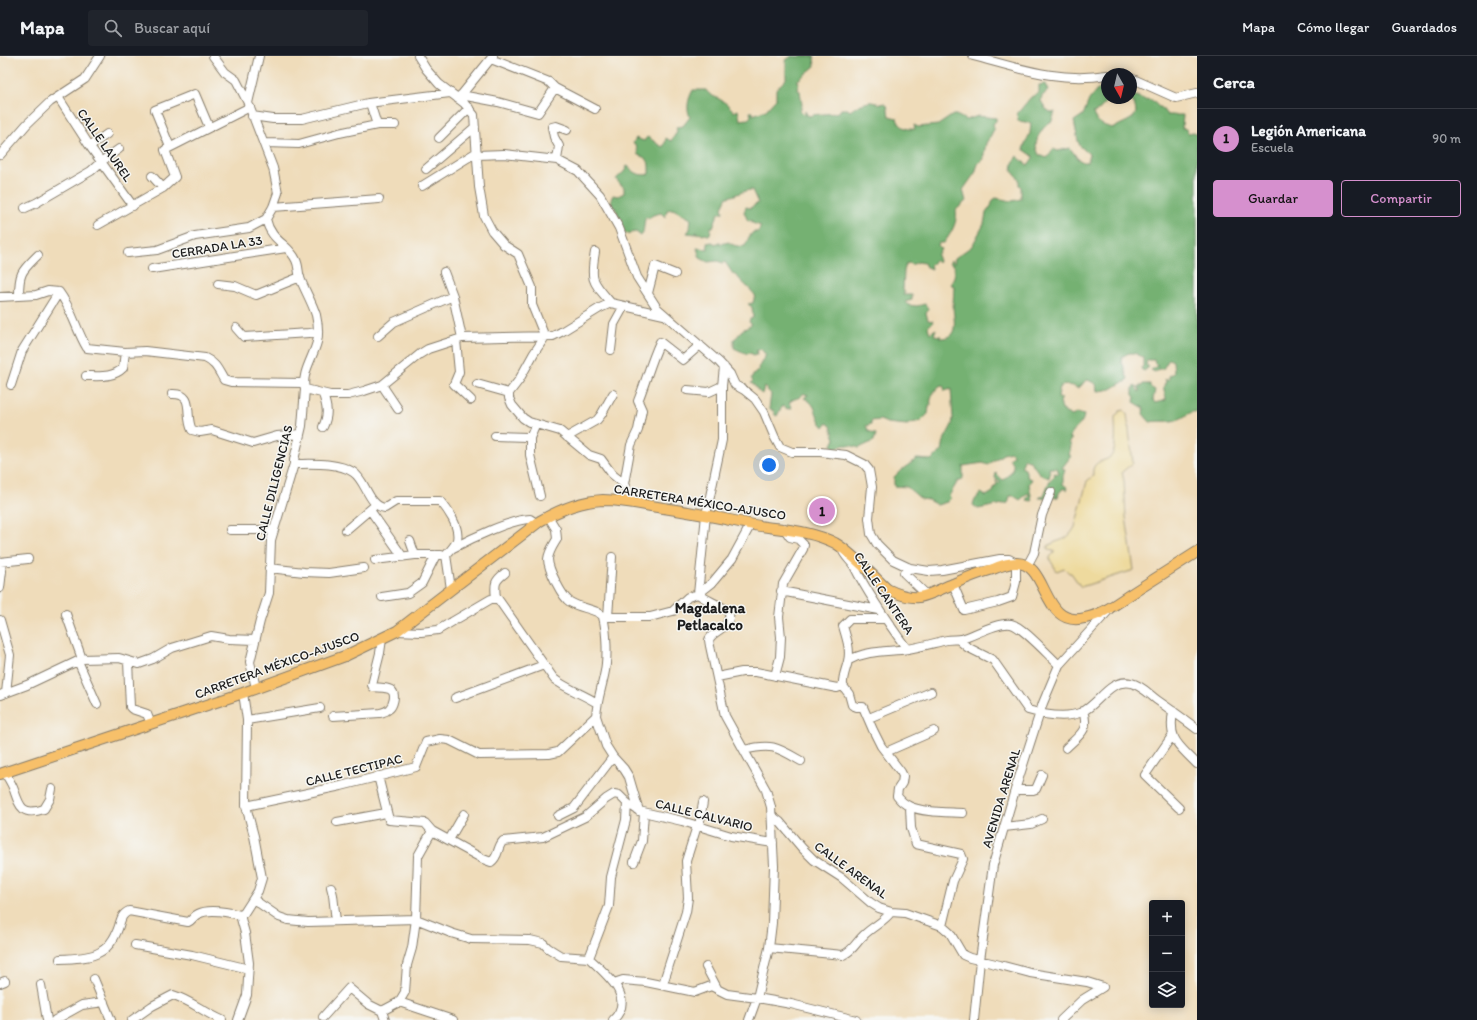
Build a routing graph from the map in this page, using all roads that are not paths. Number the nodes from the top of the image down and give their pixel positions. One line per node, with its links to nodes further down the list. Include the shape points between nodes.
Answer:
1 (100, 56): 12 (street, via 84,79)
2 (213, 56): 16 (street, via 225,72 236,80)
3 (259, 56): 16 (street)
4 (418, 56): 10 (street, via 426,69)
5 (973, 56): 7 (street, via 1025,71 1054,76 1084,78)
6 (492, 57): 9 (street, via 549,82); 13 (street)
7 (1101, 76)
8 (1137, 81): 11 (street, via 1176,98)
9 (555, 88): 13 (street, via 538,113 498,102); 17 (street)
10 (450, 93): 13 (street); 14 (street)
11 (1197, 93)
12 (58, 97): 26 (street, CALLE LAUREL); 30 (street, via 32,119)
13 (459, 97): 15 (street)
14 (370, 103): 16 (street, via 302,119 273,119); 18 (street)
15 (469, 108): 21 (street, via 474,115); 24 (street)
16 (250, 109): 20 (street); 25 (street)
17 (595, 109)
18 (377, 125): 19 (street); 25 (street, via 299,144)
19 (395, 125)
20 (209, 127): 27 (street); 27 (street, via 195,94 155,110)
21 (475, 127): 29 (street); 33 (street)
22 (566, 130): 31 (street, via 556,126 552,128 559,146)
23 (107, 134): 26 (street)
24 (439, 138)
25 (264, 143): 39 (street, via 277,181 278,193)
26 (90, 146): 32 (street, CALLE LAUREL)
27 (170, 147): 36 (street, via 165,150 175,177)
28 (119, 150): 32 (street)
29 (477, 154): 31 (street, via 504,154); 35 (street); 63 (street, via 484,216 504,245 518,254 532,287 532,305)
30 (0, 155)
31 (557, 160): 53 (street, via 578,171 600,195 619,228 637,277)
32 (102, 161): 38 (street, CALLE LAUREL); 40 (street, via 91,171)
33 (426, 169)
34 (152, 176): 36 (street)
35 (422, 186)
36 (163, 188): 38 (street)
37 (379, 199): 39 (street)
38 (133, 206): 42 (street)
39 (273, 207): 41 (street)
40 (25, 208)
41 (266, 220): 43 (street, CALLE DILIGENCIAS, via 271,234); 45 (street, via 249,228 195,236 157,250)
42 (98, 225)
43 (286, 248): 47 (street, CERRADA LA 33); 50 (street, CALLE DILIGENCIAS, via 296,260)
44 (595, 252): 57 (street, via 593,279)
45 (128, 253)
46 (38, 255): 54 (street, via 24,268 19,279)
47 (152, 269)
48 (444, 272): 55 (street)
49 (674, 274): 53 (street, via 656,266)
50 (300, 277): 51 (street, via 256,295 235,286); 61 (street, CALLE DILIGENCIAS, via 316,316)
51 (218, 284)
52 (59, 292): 54 (street); 67 (street, via 67,302 87,348); 72 (street, via 22,351)
53 (648, 293): 59 (street)
54 (19, 295): 56 (street)
55 (453, 296): 62 (street, via 394,322); 64 (street)
56 (0, 297)
57 (611, 303): 58 (street); 63 (street, via 561,332)
58 (624, 306): 59 (street); 66 (street, via 614,324)
59 (664, 315): 65 (street)
60 (236, 328): 61 (street, via 244,337)
61 (318, 332): 73 (street, CALLE DILIGENCIAS, via 317,342 305,374)
62 (378, 336)
63 (545, 337): 64 (street); 76 (street)
64 (459, 339): 70 (street, via 428,349); 80 (street, via 459,372 454,384)
65 (700, 345): 68 (street); 89 (street, via 683,360 660,342 638,401 642,410 638,430 631,445)
66 (611, 350)
67 (125, 352): 69 (street, via 123,368 118,373 109,376); 73 (street, via 145,351 205,358 213,361 224,380 231,382)
68 (724, 367): 74 (street); 119 (street, via 735,385 754,399 764,412 780,447 792,452 846,455 864,464 869,470 872,487 869,518 871,534 877,544)
69 (86, 376)
70 (382, 384): 78 (street, via 364,392 348,395); 81 (street)
71 (477, 384): 76 (street)
72 (11, 385)
73 (304, 386): 78 (street); 84 (street, CALLE DILIGENCIAS)
74 (722, 386): 75 (street, via 709,392); 95 (street, via 722,440)
75 (687, 390)
76 (509, 393): 82 (street, via 517,412)
77 (172, 394): 84 (street, via 180,394 186,398 188,423 192,430 212,430 253,443 277,436)
78 (323, 394): 83 (street, via 327,418)
79 (613, 394): 86 (street, via 597,420)
80 (471, 400)
81 (398, 409)
82 (536, 424): 86 (street); 87 (street)
83 (323, 427)
84 (300, 434): 88 (street, CALLE DILIGENCIAS)
85 (495, 436): 87 (street)
86 (567, 437): 89 (street, via 589,455 601,459 612,474)
87 (530, 438): 91 (street, via 530,455)
88 (294, 464): 93 (street, via 324,464 355,473); 101 (street, CALLE DILIGENCIAS)
89 (624, 484): 92 (street)
90 (1051, 492): 116 (street, via 1042,515 1034,553)
91 (540, 496)
92 (633, 503): 95 (main road, CARRETERA MÉXICO-AJUSCO); 96 (main road, CARRETERA MÉXICO-AJUSCO, via 604,500 563,509)
93 (377, 504): 94 (street); 104 (street, via 380,508 385,508 396,501 440,500 455,525 457,533)
94 (370, 510): 102 (street); 110 (street)
95 (706, 515): 98 (main road, CARRETERA MÉXICO-AJUSCO); 125 (street)
96 (548, 516): 97 (main road, CARRETERA MÉXICO-AJUSCO); 132 (street, via 556,529 557,539 550,550 548,560 559,589 571,603)
97 (536, 523): 104 (street, via 530,519 519,520); 123 (main road, CARRETERA MÉXICO-AJUSCO)
98 (751, 524): 99 (main road, CARRETERA MÉXICO-AJUSCO); 125 (street, via 726,566 712,583)
99 (784, 528): 105 (main road, CARRETERA MÉXICO-AJUSCO, via 829,540); 124 (street, via 790,536 804,545 782,584)
100 (230, 530): 101 (street)
101 (274, 530): 117 (street, CALLE DILIGENCIAS, via 270,540)
102 (346, 530)
103 (410, 542): 107 (street)
104 (453, 548): 109 (street)
105 (842, 549): 126 (main road, CARRETERA MÉXICO-AJUSCO, via 887,589 909,596); 130 (street, CALLE CANTERA)
106 (1197, 552): 129 (main road)
107 (415, 555): 108 (street); 110 (street)
108 (436, 555): 109 (street); 127 (street, via 422,583 408,593)
109 (446, 556): 123 (street)
110 (403, 557): 113 (street)
111 (612, 557): 132 (street)
112 (28, 559): 114 (street)
113 (375, 560)
114 (0, 561): 122 (street)
115 (1016, 563): 116 (main road, CARRETERA MÉXICO-AJUSCO); 119 (street, via 1009,559 1000,559 942,570); 121 (main road, CARRETERA MÉXICO-AJUSCO); 121 (street, via 1016,582 1012,597 998,602 964,610)
116 (1027, 566): 129 (main road, via 1039,577 1052,606 1067,618 1084,619)
117 (269, 568): 118 (street, via 329,573); 138 (street, CALLE DILIGENCIAS, via 269,593)
118 (364, 568)
119 (907, 571): 126 (street)
120 (505, 573): 128 (street, via 495,583)
121 (953, 584): 126 (main road, CARRETERA MÉXICO-AJUSCO)
122 (0, 588)
123 (451, 589): 135 (main road, CARRETERA MÉXICO-AJUSCO)
124 (782, 592): 130 (street); 146 (street, via 780,657)
125 (698, 594): 132 (street, via 688,597 673,611 661,615); 147 (street, via 729,612 725,626 709,640)
126 (927, 595)
127 (382, 597)
128 (496, 599): 135 (street, via 477,606 438,630); 144 (street)
129 (1111, 607): 145 (street, AVENIDA ARENAL)
130 (879, 610): 133 (street, CALLE CANTERA)
131 (66, 614): 141 (street)
132 (605, 617): 154 (street, via 605,675)
133 (885, 619): 140 (street, CALLE CANTERA); 142 (street, via 850,620 843,626)
134 (0, 620): 136 (street)
135 (397, 631): 137 (main road, CARRETERA MÉXICO-AJUSCO)
136 (3, 639): 152 (street, via 10,655)
137 (382, 639): 149 (main road, CARRETERA MÉXICO-AJUSCO, via 345,656); 160 (street, via 372,685 393,692 391,707 380,713)
138 (255, 640): 143 (street, via 211,636 172,648 139,664); 149 (street, CALLE DILIGENCIAS, via 250,662)
139 (959, 640): 140 (street); 145 (street, via 1001,624 1011,624 1020,628); 159 (street, via 993,660 1028,710)
140 (908, 649): 142 (street, via 879,651)
141 (80, 660): 143 (street, via 119,658); 152 (street); 155 (street)
142 (849, 660): 148 (street, via 842,679)
143 (128, 661): 164 (street, via 130,707 147,714)
144 (544, 665): 153 (street); 154 (street, via 554,679 566,688)
145 (1059, 665): 159 (street, AVENIDA ARENAL)
146 (775, 676): 147 (street, via 742,672); 148 (street, via 837,688)
147 (717, 677): 169 (street, via 725,716)
148 (843, 686): 162 (street, via 852,705 863,707)
149 (256, 688): 151 (main road, CARRETERA MÉXICO-AJUSCO)
150 (931, 692): 162 (street)
151 (243, 693): 163 (street); 164 (main road, CARRETERA MÉXICO-AJUSCO)
152 (3, 694)
153 (455, 698)
154 (597, 703): 161 (street)
155 (97, 704)
156 (320, 708): 163 (street)
157 (1083, 711): 158 (street, via 1112,687 1128,683 1138,685); 159 (street, via 1064,715); 168 (street, via 1085,729)
158 (1173, 711): 165 (street); 167 (street, via 1170,725)
159 (1040, 714): 178 (street, AVENIDA ARENAL)
160 (333, 716)
161 (596, 716): 171 (street, CALLE CALVARIO, via 606,746); 176 (street, CALLE TECTIPAC, via 554,754 479,755 449,740 440,739 426,742 416,766)
162 (869, 718): 170 (street)
163 (247, 720): 181 (street)
164 (151, 724): 174 (main road, CARRETERA MÉXICO-AJUSCO)
165 (1197, 729)
166 (934, 731): 170 (street)
167 (1172, 736): 173 (street); 183 (street, via 1145,775)
168 (1066, 748)
169 (744, 750): 172 (street, via 769,746); 189 (street, via 766,790)
170 (886, 752): 182 (street, via 903,776 897,796)
171 (613, 757): 184 (street, CALLE CALVARIO, via 629,777); 188 (street, via 574,808)
172 (801, 761)
173 (1197, 764)
174 (2, 773): 177 (street, via 13,789 17,802 22,809 29,812 44,809)
175 (1042, 775): 178 (street, via 1036,789)
176 (378, 776): 181 (street, CALLE TECTIPAC); 185 (street)
177 (52, 789)
178 (1015, 790): 193 (street, AVENIDA ARENAL)
179 (703, 802): 192 (street)
180 (627, 803): 184 (street); 195 (street, via 620,795 614,794 585,817 543,837 505,840 501,843 496,858 491,862); 207 (street, via 625,827 611,877 609,906)
181 (246, 806): 199 (street, via 262,878)
182 (910, 807): 186 (street); 204 (street, via 911,828 916,844 961,854 963,859 953,881)
183 (1179, 808)
184 (642, 812): 192 (street, CALLE CALVARIO); 197 (street, via 642,841)
185 (386, 813): 191 (street); 194 (street, via 389,820 425,823)
186 (963, 813)
187 (464, 814): 195 (street)
188 (558, 816)
189 (772, 816): 196 (street); 200 (street, CALLE ARENAL, via 814,860 842,878 871,903)
190 (1042, 819): 193 (street, via 1031,824)
191 (337, 822)
192 (698, 826): 196 (street, CALLE CALVARIO, via 730,836); 214 (street, via 686,861 686,912)
193 (1004, 827): 209 (street, AVENIDA ARENAL, via 993,865)
194 (432, 831): 195 (street); 202 (street, via 418,856)
195 (449, 840)
196 (774, 843): 206 (street)
197 (634, 862)
198 (331, 887): 203 (street)
199 (253, 899): 201 (street); 203 (street, via 279,917 288,920)
200 (891, 912): 204 (street, CALLE ARENAL, via 905,913); 206 (street, via 886,919 862,936 850,952 843,955)
201 (240, 915): 208 (street, via 206,912 195,915 193,920 188,922 129,911 123,915 115,936 102,952 82,958); 211 (street, via 249,952)
202 (416, 919): 203 (street); 207 (street, via 471,939 530,940 543,943 561,956); 219 (street, via 407,965 405,992)
203 (336, 921)
204 (942, 926): 209 (street, via 950,933 963,955)
205 (135, 945): 211 (street)
206 (769, 948): 217 (street)
207 (589, 958): 213 (street)
208 (60, 959)
209 (980, 960): 233 (street, AVENIDA ARENAL); 234 (street, via 1030,973 1103,986 1082,1000)
210 (706, 967): 216 (street)
211 (249, 969): 227 (street, via 247,995)
212 (94, 979): 218 (street)
213 (614, 984): 214 (street, via 632,980); 230 (street, via 622,1002 619,1014)
214 (662, 984): 216 (street, via 694,992 711,986)
215 (41, 985): 222 (street)
216 (717, 988): 217 (street, via 727,994)
217 (757, 998): 231 (street); 232 (street)
218 (104, 1002): 223 (street, via 82,1005); 224 (street)
219 (399, 1002): 220 (street); 229 (street)
220 (382, 1011): 221 (street, via 368,1004 349,988); 228 (street)
221 (323, 1017)
222 (47, 1020)
223 (55, 1020)
224 (111, 1020)
225 (132, 1020): 226 (street, via 173,995)
226 (222, 1020)
227 (238, 1020)
228 (385, 1020)
229 (453, 1020)
230 (613, 1020)
231 (749, 1020)
232 (856, 1020)
233 (974, 1020)
234 (1061, 1020)

